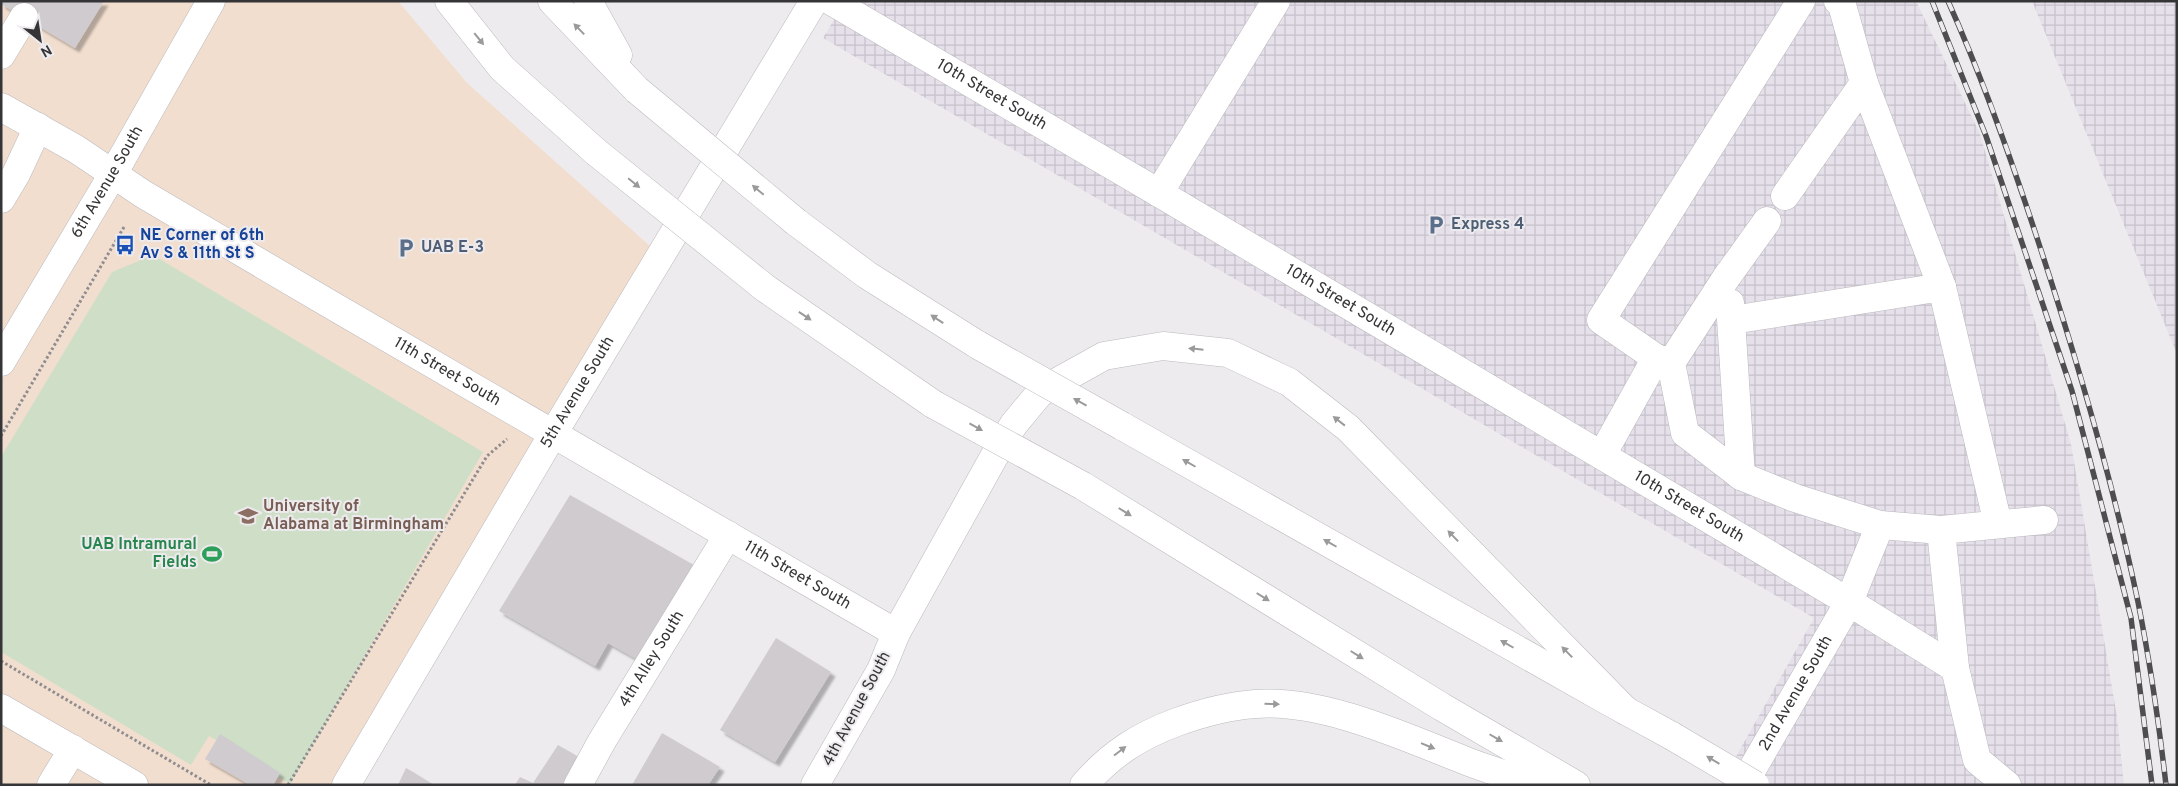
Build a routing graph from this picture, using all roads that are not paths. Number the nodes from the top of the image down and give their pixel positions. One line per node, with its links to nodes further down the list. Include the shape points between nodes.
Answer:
1 (211, 1): 16 (main road, 6th Avenue South)
2 (448, 1): 47 (main road, one-way to 47, bridge, via 502,68 596,152 765,288 933,404 1083,486 1442,707)
3 (552, 1): 13 (main road, one-way to 3)
4 (588, 1): 13 (main road)
5 (814, 1): 26 (main road, 5th Avenue South)
6 (831, 1): 17 (main road, 10th Street South)
7 (1276, 1): 17 (main road)
8 (1801, 1): 24 (main road, via 1601,320)
9 (1838, 1): 12 (main road)
10 (24, 17): 11 (main road)
11 (3, 49)
12 (1864, 83): 18 (main road); 22 (main road)
13 (637, 90): 38 (main road, one-way to 13, bridge, via 978,346 868,275 796,222)
14 (1, 107): 15 (main road, 11th Street South)
15 (38, 127): 16 (main road, 11th Street South); 19 (main road)
16 (112, 174): 25 (main road, 6th Avenue South); 26 (main road, 11th Street South)
17 (1159, 192): 27 (main road, 10th Street South)
18 (1785, 196)
19 (1, 199)
20 (1767, 221): 21 (main road)
21 (1726, 278): 23 (main road); 24 (main road)
22 (1942, 287): 23 (main road); 30 (main road)
23 (1732, 320): 28 (main road)
24 (1664, 361): 27 (main road); 28 (main road, via 1684,433)
25 (1, 362)
26 (554, 434): 33 (main road, 11th Street South); 42 (main road, 5th Avenue South)
27 (1602, 455): 34 (main road, 10th Street South)
28 (1741, 476): 31 (main road, via 1795,498)
29 (2044, 520): 30 (main road)
30 (1998, 524): 32 (main road)
31 (1880, 525): 32 (main road); 34 (main road, 2nd Avenue South)
32 (1941, 530): 36 (main road)
33 (728, 535): 35 (main road, 11th Street South); 43 (main road, 4th Alley South)
34 (1849, 602): 36 (main road, 10th Street South); 48 (main road, 2nd Avenue South)
35 (896, 632): 38 (main road, 4th Avenue South, one-way to 35, via 1348,428 1289,382 1228,353 1163,346 1104,356 1040,394 1000,446); 44 (main road, 4th Avenue South, via 881,670)
36 (1955, 668): 50 (main road, via 1978,760)
37 (1, 708): 39 (main road)
38 (1626, 711): 49 (main road, one-way to 38, bridge)
39 (73, 749): 40 (main road); 41 (main road)
40 (51, 785)
41 (134, 785)
42 (346, 785)
43 (578, 785)
44 (815, 785)
45 (1084, 785): 46 (main road, one-way to 46, via 1102,764 1162,728 1197,714 1256,704 1310,708 1372,725 1461,760)
46 (1538, 785)
47 (1576, 785)
48 (1743, 785)
49 (1755, 785)
50 (2007, 785)

